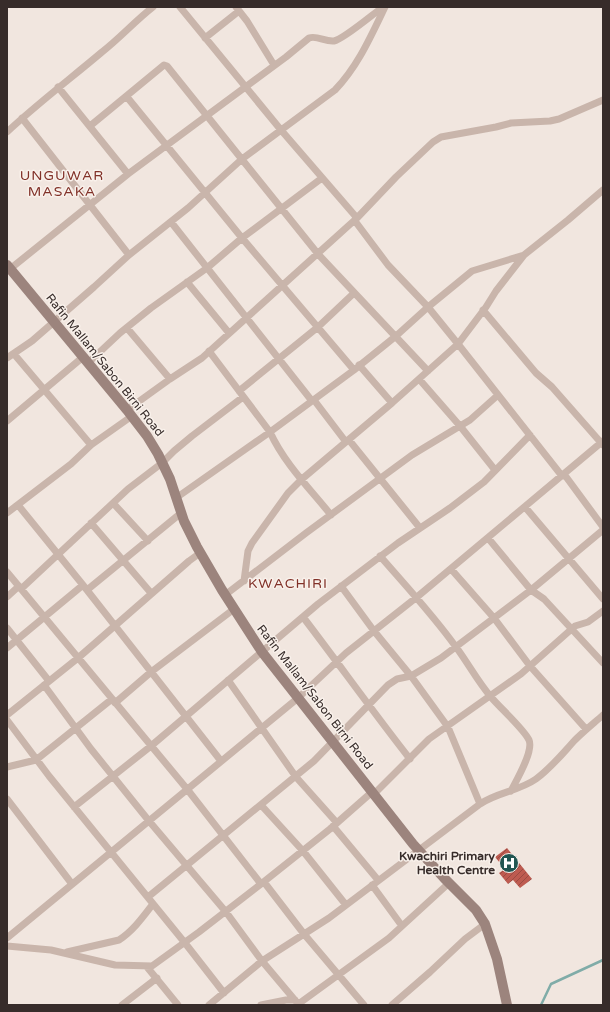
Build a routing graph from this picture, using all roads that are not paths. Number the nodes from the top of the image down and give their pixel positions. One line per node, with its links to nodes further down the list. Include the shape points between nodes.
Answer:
1 (153, 7): 8 (street)
2 (180, 7): 5 (street)
3 (384, 7): 6 (street, via 339,39 329,41 309,38); 14 (street, via 358,60 346,78 326,97)
4 (238, 9): 5 (street); 6 (street)
5 (205, 38): 7 (street)
6 (274, 65): 7 (street)
7 (246, 86): 11 (street); 14 (street)
8 (58, 87): 12 (street); 13 (street)
9 (127, 96): 11 (street, via 164,65); 13 (street); 16 (street)
10 (603, 100): 24 (street, via 559,119 511,122 441,137 396,177)
11 (206, 115): 16 (street); 17 (street)
12 (22, 118): 15 (street); 22 (street)
13 (90, 126): 18 (street)
14 (281, 130): 17 (street); 19 (street)
15 (7, 132)
16 (167, 144): 18 (street); 21 (street)
17 (242, 159): 21 (street); 23 (street)
18 (128, 174): 22 (street)
19 (322, 178): 23 (street); 24 (street)
20 (603, 190): 29 (street)
21 (205, 193): 25 (street); 26 (street)
22 (90, 204): 28 (street); 30 (street)
23 (281, 208): 26 (street); 27 (street)
24 (356, 220): 27 (street); 35 (street, via 388,265)
25 (171, 222): 28 (street); 31 (street)
26 (242, 238): 31 (street); 33 (street)
27 (318, 254): 33 (street); 34 (street)
28 (129, 255): 38 (street)
29 (524, 255): 35 (street, via 475,269); 36 (street)
30 (8, 266): 38 (street, Rafin Mallam/Sabon Birni Road)
31 (207, 268): 32 (street); 37 (street)
32 (187, 282): 40 (street); 41 (street)
33 (283, 285): 37 (street); 39 (street)
34 (354, 293): 39 (street); 42 (street)
35 (428, 307): 42 (street); 43 (street)
36 (483, 310): 43 (street); 64 (street, via 536,374 552,387)
37 (246, 318): 41 (street); 47 (street)
38 (54, 321): 45 (street); 48 (street, Rafin Mallam/Sabon Birni Road)
39 (318, 326): 47 (street); 49 (street)
40 (127, 328): 48 (street); 51 (street)
41 (229, 333): 44 (street)
42 (396, 336): 49 (street); 50 (street)
43 (458, 344): 50 (street); 55 (street)
44 (209, 351): 51 (street); 54 (street)
45 (14, 354): 46 (street); 53 (street)
46 (7, 358)
47 (279, 359): 54 (street); 56 (street)
48 (85, 360): 53 (street); 58 (street, Rafin Mallam/Sabon Birni Road)
49 (356, 368): 56 (street); 57 (street)
50 (428, 371): 52 (street)
51 (170, 379): 58 (street)
52 (419, 379): 57 (street); 60 (street)
53 (45, 389): 59 (street); 65 (street)
54 (241, 394): 61 (street); 66 (street)
55 (498, 395): 60 (street); 62 (street)
56 (313, 400): 61 (street); 63 (street)
57 (392, 403): 63 (street)
58 (130, 413): 65 (street); 66 (street, Rafin Mallam/Sabon Birni Road)
59 (7, 421)
60 (460, 426): 67 (street); 70 (street, via 412,455)
61 (270, 432): 69 (street, via 284,458); 71 (street)
62 (530, 435): 67 (street); 68 (street)
63 (348, 441): 69 (street); 70 (street)
64 (602, 443): 68 (street)
65 (91, 445): 73 (street)
66 (162, 463): 71 (street, Rafin Mallam/Sabon Birni Road); 72 (street)
67 (495, 470): 79 (street, via 484,482)
68 (563, 475): 74 (street); 80 (street)
69 (302, 479): 77 (street); 90 (street, via 288,493 252,543 248,551)
70 (380, 479): 77 (street); 79 (street)
71 (176, 498): 76 (street, Rafin Mallam/Sabon Birni Road)
72 (113, 503): 78 (street); 82 (street)
73 (18, 505): 75 (street); 84 (street)
74 (525, 507): 81 (street); 86 (street)
75 (8, 509)
76 (181, 513): 82 (street); 83 (street, Rafin Mallam/Sabon Birni Road)
77 (331, 515): 90 (street)
78 (90, 523): 84 (street); 87 (street)
79 (420, 528): 85 (street)
80 (603, 529): 86 (street)
81 (488, 538): 88 (street); 94 (street)
82 (148, 541): 87 (street)
83 (200, 553): 95 (street); 96 (street, Rafin Mallam/Sabon Birni Road)
84 (59, 554): 92 (street); 93 (street)
85 (380, 556): 91 (street); 98 (street)
86 (569, 558): 94 (street); 99 (street)
87 (124, 560): 93 (street); 95 (street)
88 (451, 569): 98 (street); 104 (street)
89 (7, 572): 92 (street)
90 (244, 581): 96 (street)
91 (341, 586): 103 (street); 108 (street)
92 (20, 588): 97 (street); 102 (street)
93 (85, 588): 102 (street); 105 (street)
94 (531, 590): 104 (street); 107 (street, via 544,599)
95 (151, 593): 105 (street)
96 (225, 595): 100 (street, Rafin Mallam/Sabon Birni Road)
97 (7, 597)
98 (417, 597): 108 (street); 110 (street)
99 (603, 599)
100 (234, 609): 112 (street, Rafin Mallam/Sabon Birni Road); 117 (street)
101 (603, 611): 107 (street)
102 (44, 617): 109 (street); 113 (street)
103 (302, 617): 112 (street); 114 (street)
104 (494, 618): 110 (street); 116 (street)
105 (115, 625): 113 (street); 117 (street)
106 (7, 628): 109 (street)
107 (571, 630): 115 (street); 116 (street)
108 (374, 631): 114 (street); 118 (street)
109 (16, 640): 111 (street); 120 (street)
110 (456, 646): 118 (street); 121 (street)
111 (7, 648)
112 (262, 652): 119 (street); 122 (street, Rafin Mallam/Sabon Birni Road)
113 (78, 658): 120 (street); 123 (street)
114 (337, 662): 122 (street); 124 (street)
115 (603, 663)
116 (530, 666): 121 (street); 132 (street)
117 (151, 672): 123 (street); 127 (street)
118 (411, 676): 124 (street, via 397,679 388,685); 129 (street)
119 (228, 680): 127 (street); 131 (street)
120 (46, 683): 125 (street); 130 (street)
121 (490, 696): 129 (street); 142 (street, via 530,741 527,758)
122 (298, 698): 131 (street); 133 (street, Rafin Mallam/Sabon Birni Road)
123 (113, 701): 130 (street); 134 (street)
124 (368, 706): 133 (street); 135 (street)
125 (7, 715)
126 (603, 715): 132 (street)
127 (185, 716): 134 (street); 137 (street)
128 (7, 720): 136 (street)
129 (448, 727): 135 (street, via 430,739); 145 (street)
130 (75, 728): 136 (street); 139 (street)
131 (261, 728): 137 (street); 140 (street)
132 (586, 729): 142 (street, via 537,779)
133 (333, 743): 140 (street); 143 (street, Rafin Mallam/Sabon Birni Road)
134 (151, 746): 139 (street); 141 (street)
135 (410, 759): 143 (street)
136 (36, 760): 138 (street); 147 (street)
137 (221, 761): 141 (street)
138 (7, 767)
139 (114, 776): 147 (street); 148 (street)
140 (296, 777): 146 (street); 149 (street)
141 (187, 789): 148 (street); 150 (street)
142 (511, 791): 145 (street, via 493,796)
143 (373, 793): 149 (street); 151 (street, Rafin Mallam/Sabon Birni Road)
144 (7, 798): 158 (street)
145 (480, 804): 151 (street)
146 (261, 805): 150 (street); 152 (street)
147 (74, 807): 153 (street)
148 (149, 821): 153 (street); 154 (street)
149 (335, 825): 152 (street); 156 (street)
150 (223, 836): 154 (street); 155 (street)
151 (419, 850): 156 (street); 157 (street, Rafin Mallam/Sabon Birni Road)
152 (303, 851): 155 (street); 161 (street)
153 (111, 853): 158 (street); 159 (street)
154 (187, 865): 159 (street); 162 (street)
155 (263, 883): 162 (street); 165 (street)
156 (375, 883): 161 (street); 164 (street)
157 (449, 883): 163 (street, Rafin Mallam/Sabon Birni Road, via 476,910); 164 (street)
158 (72, 884): 166 (street)
159 (148, 898): 160 (street)
160 (153, 904): 167 (street); 169 (street, via 119,940)
161 (346, 905): 165 (street)
162 (226, 912): 167 (street); 170 (street)
163 (485, 924): 181 (street); 182 (street, Rafin Mallam/Sabon Birni Road, via 497,959)
164 (402, 926): 172 (street)
165 (304, 934): 170 (street); 172 (street)
166 (7, 938)
167 (185, 943): 171 (street, via 156,964); 174 (street)
168 (7, 946): 169 (street)
169 (64, 953): 171 (street, via 115,965)
170 (262, 961): 174 (street); 175 (street)
171 (147, 967): 173 (street)
172 (339, 975): 175 (street); 180 (street)
173 (157, 978): 176 (street); 177 (street)
174 (224, 993): 178 (street)
175 (297, 1004): 179 (street, via 286,1000)
176 (122, 1005)
177 (178, 1005)
178 (209, 1005)
179 (261, 1005)
180 (364, 1005)
181 (392, 1005)
182 (507, 1005)

